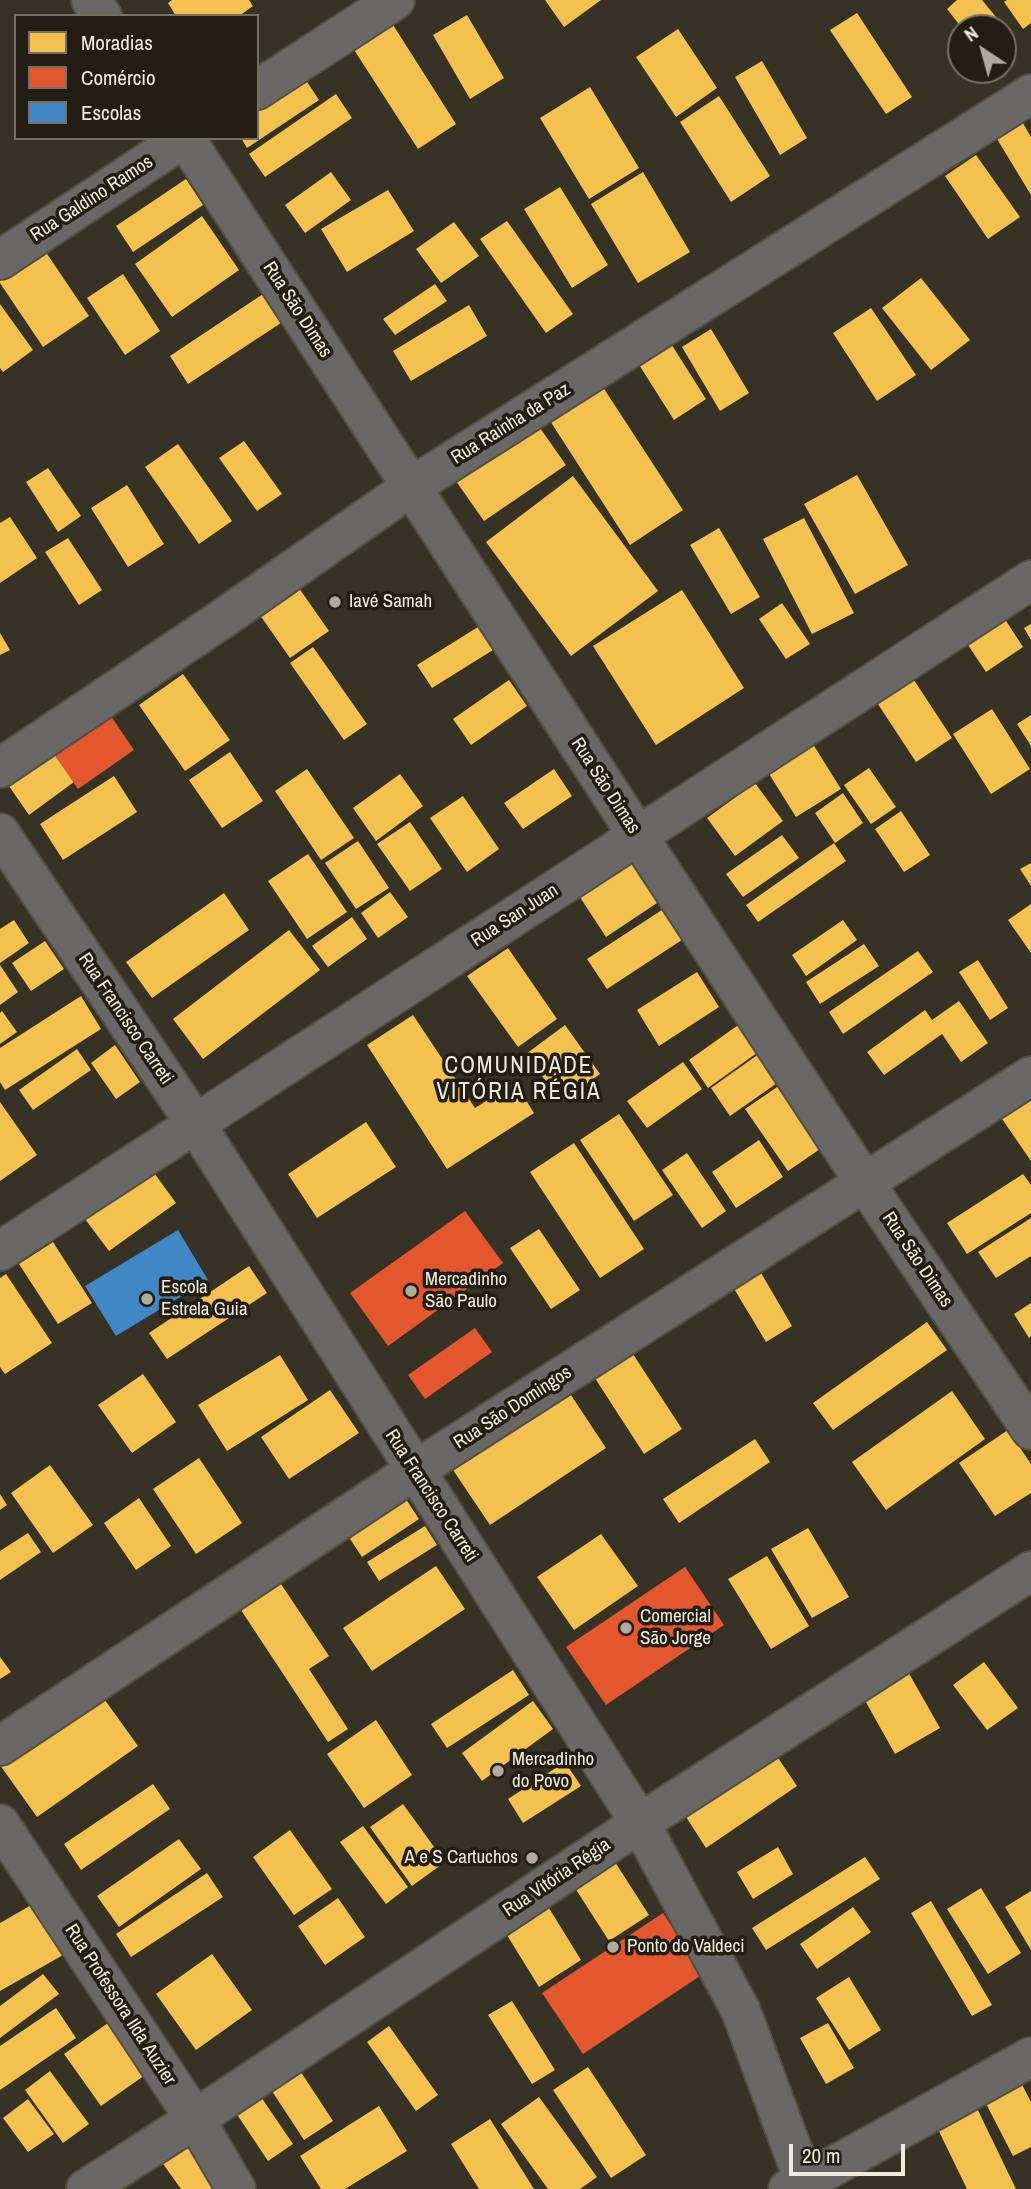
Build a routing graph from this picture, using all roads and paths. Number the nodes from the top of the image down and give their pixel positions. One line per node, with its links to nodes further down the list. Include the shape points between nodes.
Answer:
1 (395, 0): 2 (street)
2 (259, 89)
3 (1031, 94): 7 (street, Rua Rainha da Paz)
4 (181, 140): 6 (street, Rua Galdino Ramos)
5 (185, 140): 7 (street, Rua São Dimas)
6 (0, 260)
7 (411, 487): 9 (street, Rua Rainha da Paz); 11 (street, Rua São Dimas)
8 (1031, 580): 11 (street, Rua San Juan)
9 (0, 768)
10 (0, 833): 13 (street, Rua Francisco Carreti)
11 (638, 836): 13 (street, Rua San Juan); 14 (street, Rua São Dimas)
12 (1031, 1076): 14 (street, Rua São Domingos)
13 (195, 1123): 15 (street, Rua San Juan); 17 (street, Rua Francisco Carreti)
14 (865, 1183): 16 (street, Rua São Dimas); 17 (street, Rua São Domingos)
15 (0, 1251)
16 (1031, 1430)
17 (414, 1471): 19 (street, Rua São Domingos); 20 (street, Rua Francisco Carreti)
18 (1031, 1571): 20 (street, Rua Vitória Régia)
19 (0, 1745)
20 (640, 1823): 23 (street, Rua Vitória Régia); 24 (street, Rua Francisco Carreti, via 741,2011)
21 (0, 1824): 23 (street, Rua Professora Ilda Auzier)
22 (1031, 2057): 24 (street)
23 (195, 2119): 25 (street, Rua Vitória Régia); 26 (street, Rua Professora Ilda Auzier)
24 (800, 2187)
25 (86, 2189)
26 (236, 2189)

